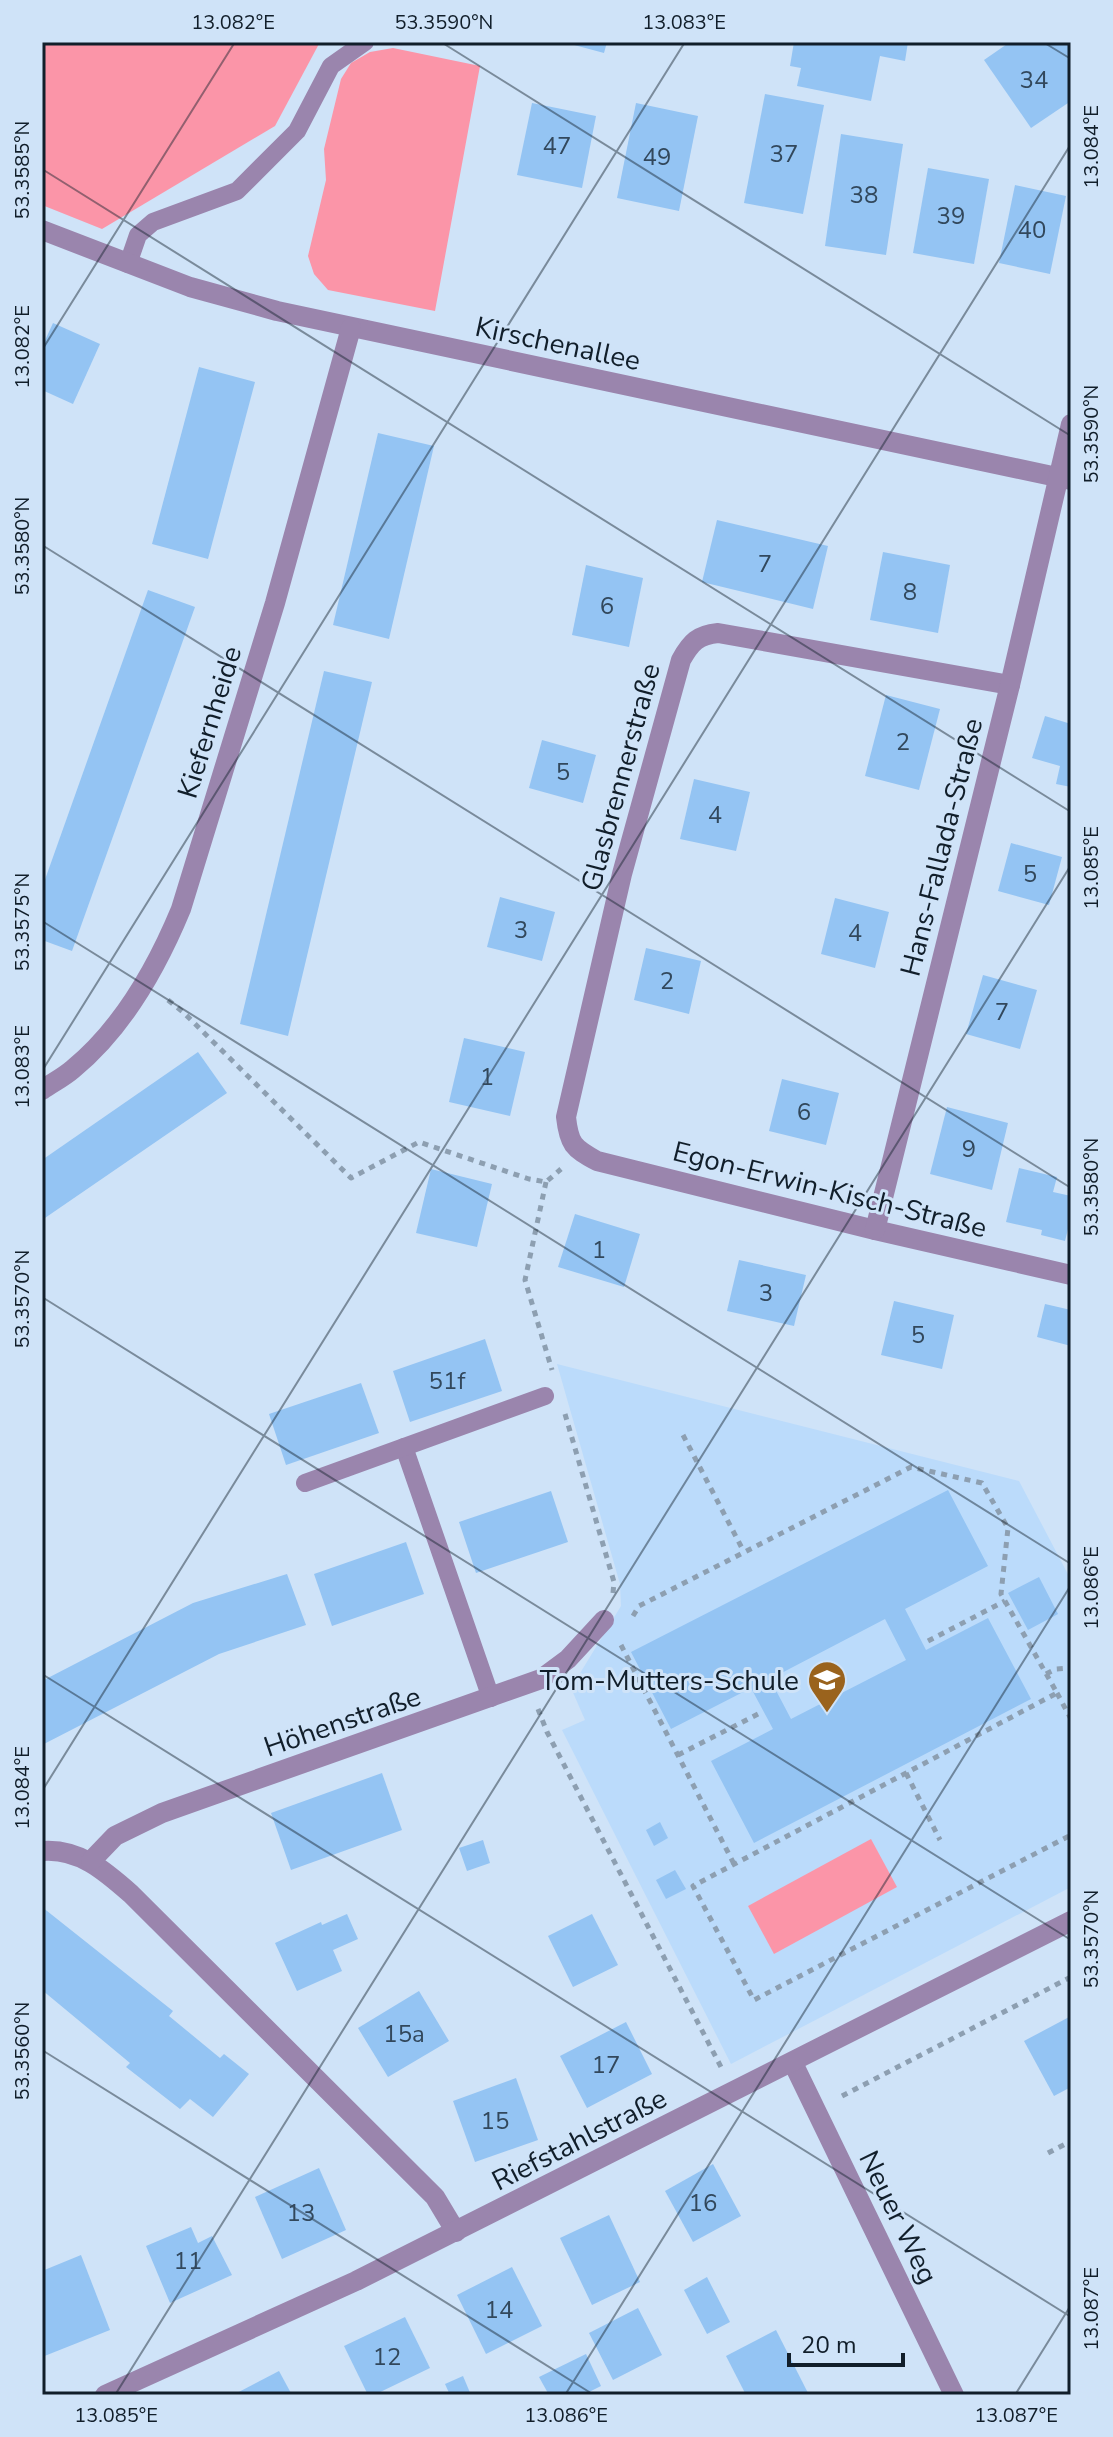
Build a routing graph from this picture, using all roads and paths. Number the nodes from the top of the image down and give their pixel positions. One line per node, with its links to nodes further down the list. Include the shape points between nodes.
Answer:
1 (365, 42): 3 (lane, via 331,66 297,131 237,191 153,222 138,235)
2 (42, 230): 3 (street, Kirschenallee)
3 (128, 264): 4 (street, Kirschenallee, via 190,287)
4 (351, 328): 6 (street, Kirschenallee); 8 (street, Kiefernheide, via 275,603 181,909)
5 (1071, 424): 6 (street, Hans-Fallada-Straße)
6 (1064, 478): 7 (street, Hans-Fallada-Straße)
7 (1010, 685): 10 (street, Glasbrennerstraße, via 718,633 700,635 690,644 681,660 622,874 566,1117 568,1137); 11 (street, Hans-Fallada-Straße)
8 (144, 983): 9 (street, Kiefernheide, via 106,1036 74,1069); 10 (path, via 183,1012 351,1178 419,1142 546,1182)
9 (42, 1090)
10 (578, 1151): 11 (street, Egon-Erwin-Kisch-Straße, via 597,1161)
11 (875, 1230): 12 (street, Egon-Erwin-Kisch-Straße)
12 (1071, 1275)
13 (545, 1396): 15 (lane)
14 (683, 1435): 17 (path)
15 (404, 1447): 16 (lane); 27 (lane)
16 (305, 1483)
17 (744, 1552): 18 (path, via 911,1467 982,1483 1008,1528 1001,1594); 20 (path, via 639,1606)
18 (1005, 1601): 22 (path); 24 (path)
19 (604, 1620): 25 (street, Höhenstraße, via 554,1672)
20 (625, 1628)
21 (618, 1639): 30 (path)
22 (928, 1641)
23 (1071, 1668): 24 (path)
24 (1046, 1674): 26 (path)
25 (527, 1684): 27 (street, Höhenstraße); 40 (path)
26 (1057, 1693): 29 (path); 31 (path)
27 (491, 1698): 35 (street, Höhenstraße, via 162,1813 115,1836)
28 (758, 1714): 30 (path)
29 (1071, 1719)
30 (678, 1755): 36 (path)
31 (906, 1773): 33 (path); 36 (path)
32 (1071, 1835): 36 (path, via 754,2000 693,1886)
33 (940, 1840)
34 (42, 1851): 35 (street, via 63,1851)
35 (91, 1861): 44 (street, via 131,1894 435,2197)
36 (734, 1864)
37 (1071, 1921): 39 (street, Riefstahlstraße)
38 (1071, 1977): 41 (path)
39 (793, 2063): 40 (street, Riefstahlstraße); 41 (street, Neuer Weg)
40 (734, 2093): 44 (street, Riefstahlstraße)
41 (816, 2109): 46 (street, Neuer Weg)
42 (1071, 2141): 43 (path)
43 (1048, 2153)
44 (456, 2232): 45 (street, Riefstahlstraße)
45 (105, 2395)
46 (954, 2395)

